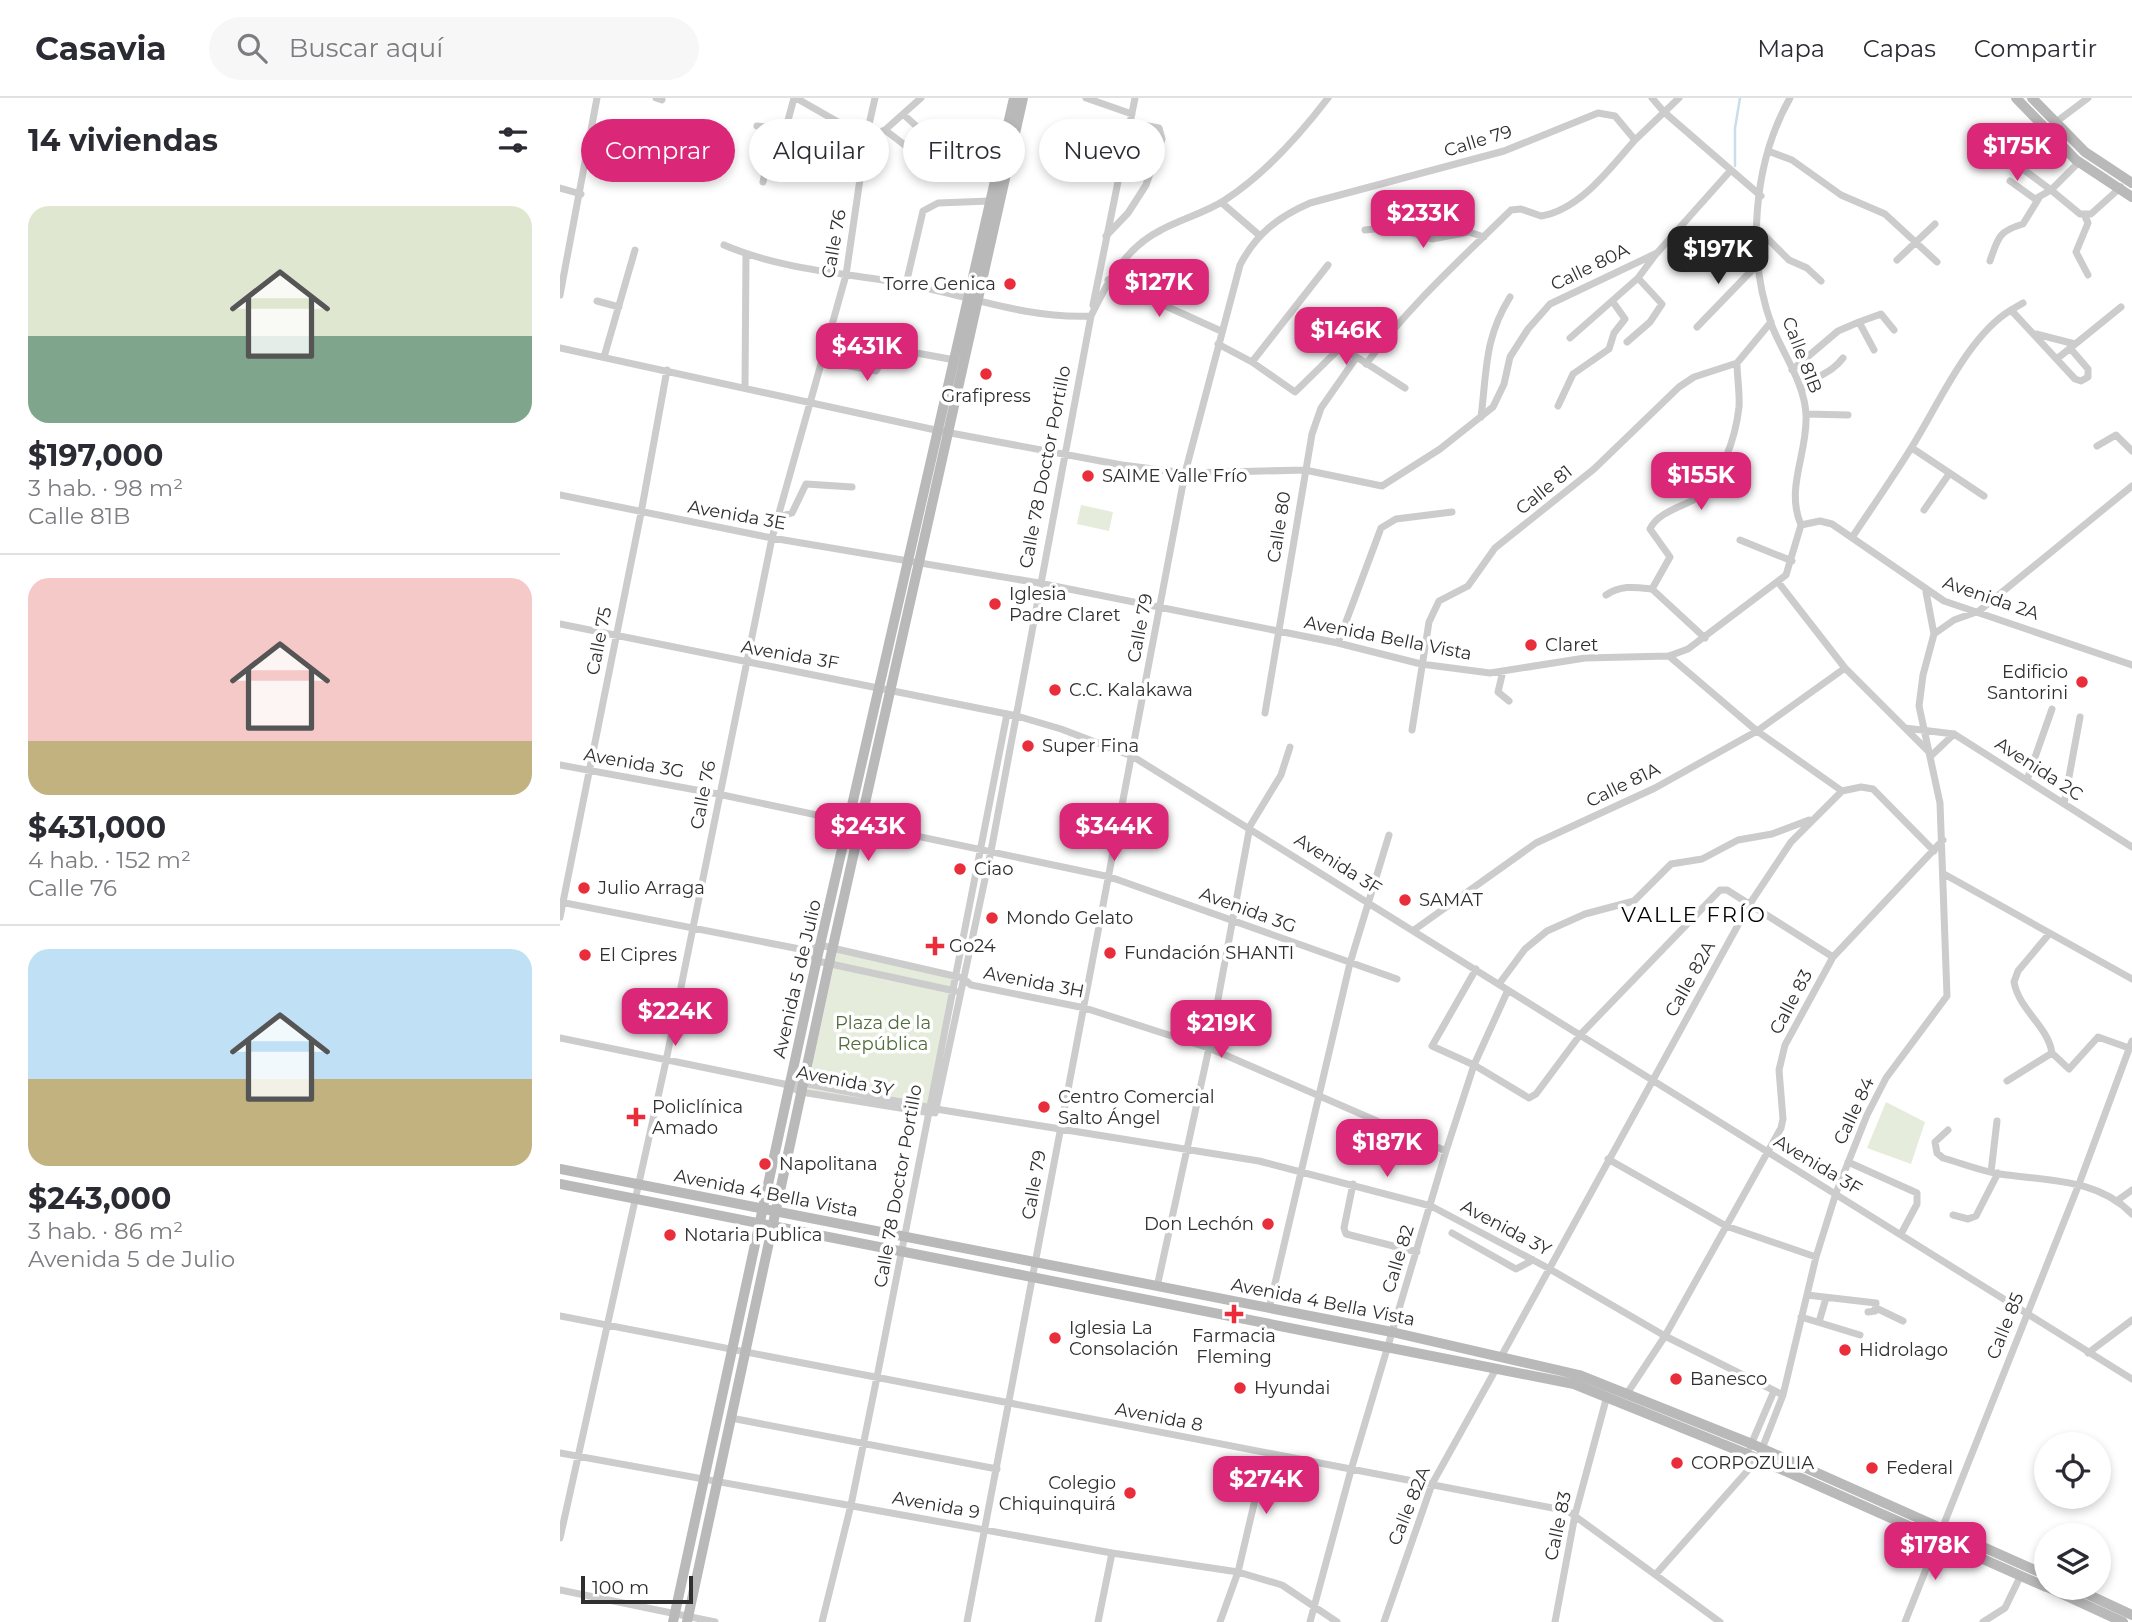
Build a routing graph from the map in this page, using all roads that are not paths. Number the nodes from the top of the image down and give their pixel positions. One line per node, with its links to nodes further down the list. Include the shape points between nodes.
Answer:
1 (597, 98): 19 (street)
2 (795, 98): 20 (street); 21 (street)
3 (873, 98): 22 (street, Calle 76)
4 (920, 98): 17 (street)
5 (1014, 98): 44 (street, Avenida 5 de Julio)
6 (1023, 98): 71 (street, Avenida 5 de Julio)
7 (1086, 98): 18 (street)
8 (1135, 98): 18 (street)
9 (1328, 98): 45 (street, Calle 78 Doctor Portillo, via 1292,142)
10 (1653, 98): 16 (street)
11 (1679, 98): 16 (street)
12 (1790, 98): 28 (street)
13 (2016, 98): 30 (street)
14 (2032, 98): 24 (street)
15 (2088, 98): 24 (street)
16 (1664, 112): 27 (street); 31 (street)
17 (903, 114): 25 (street); 26 (street, via 939,147 929,159 923,159)
18 (1132, 114): 23 (street)
19 (594, 119)
20 (789, 119)
21 (832, 119)
22 (869, 119)
23 (1131, 119)
24 (2056, 122): 37 (street)
25 (889, 127)
26 (889, 132)
27 (1636, 140): 50 (street, Calle 79, via 1615,116 1598,113 1504,151 1310,203); 52 (street, via 1568,205 1541,216 1516,208)
28 (1768, 151): 41 (street); 53 (street, via 1792,160 1841,195 1885,214)
29 (2000, 152): 39 (street)
30 (2079, 162): 37 (street); 39 (street)
31 (1731, 170): 41 (street); 56 (street, Calle 80A)
32 (2010, 181): 43 (street, via 2032,198)
33 (583, 182): 40 (street)
34 (860, 182): 63 (street, Calle 76)
35 (1118, 182): 51 (street)
36 (1145, 182): 51 (street, via 1137,201)
37 (2126, 184): 42 (street); 46 (street)
38 (560, 188): 40 (street)
39 (2051, 190): 43 (street); 46 (street)
40 (581, 194): 69 (street)
41 (1761, 196): 48 (street, Calle 81B)
42 (2132, 197)
43 (2039, 198): 59 (street, via 2023,224 2006,230)
44 (990, 201): 68 (street, via 939,203 923,211); 71 (street, Avenida 5 de Julio)
45 (1222, 202): 50 (street); 66 (street, Calle 78 Doctor Portillo, via 1159,230 1141,243)
46 (2085, 216): 64 (street, via 2088,223 2076,252)
47 (1935, 223): 53 (street)
48 (1758, 229): 61 (street, Calle 81B); 67 (street, via 1789,260)
49 (1365, 230): 52 (street, via 1393,227 1432,239 1469,232)
50 (1259, 234): 84 (street, Calle 79, via 1240,265)
51 (1106, 237): 78 (street)
52 (1484, 237): 85 (street)
53 (1915, 242): 58 (street); 60 (street)
54 (724, 244): 57 (street)
55 (635, 250): 75 (street)
56 (1657, 253): 65 (street); 113 (street, Calle 80A, via 1550,304 1510,358 1493,407)
57 (746, 254): 63 (street); 106 (street)
58 (1898, 260)
59 (1990, 261)
60 (1937, 262)
61 (1758, 264): 79 (street, Calle 81B); 81 (street)
62 (1328, 265): 101 (street)
63 (846, 275): 68 (street); 100 (street, Calle 76)
64 (2088, 275)
65 (1638, 278): 73 (street); 88 (street, via 1662,304)
66 (1108, 281): 78 (street, Calle 78 Doctor Portillo); 84 (street)
67 (1821, 281)
68 (906, 284): 71 (street)
69 (560, 295)
70 (1510, 297): 113 (street, via 1494,323 1489,343)
71 (974, 298): 78 (street, via 1029,313); 99 (street, Avenida 5 de Julio); 114 (street, Avenida 5 de Julio)
72 (597, 301): 75 (street)
73 (1613, 302): 87 (street); 110 (street, via 1625,317 1609,349 1573,374)
74 (2023, 303): 77 (street)
75 (619, 306): 95 (street)
76 (2121, 307): 90 (street)
77 (2011, 310): 86 (street); 116 (street, via 1974,345)
78 (1091, 316): 118 (street, Calle 78 Doctor Portillo)
79 (1771, 322): 102 (street); 105 (street, Calle 81B)
80 (1859, 322): 82 (street, via 1883,314); 94 (street); 105 (street, via 1830,336)
81 (1697, 327)
82 (1894, 330)
83 (911, 331): 99 (street, via 911,352)
84 (1221, 331): 89 (street, Calle 79)
85 (1388, 334): 91 (street, via 1371,335); 103 (street)
86 (2035, 334): 90 (street); 98 (street)
87 (1570, 338)
88 (1627, 342)
89 (1218, 344): 101 (street); 120 (street, Calle 79)
90 (2072, 346): 98 (street); 98 (street, via 2088,369 2085,380 2075,379)
91 (1342, 347): 96 (street); 101 (street, via 1295,392)
92 (560, 348): 95 (street, Calle 80A)
93 (888, 350): 100 (street, via 876,370)
94 (1874, 350)
95 (604, 357): 104 (street, Calle 80A)
96 (1356, 358): 103 (street); 119 (street, Calle 80, via 1321,408)
97 (1843, 358): 108 (street, via 1831,373 1812,379)
98 (2058, 358)
99 (955, 360): 114 (street, Avenida 5 de Julio)
100 (822, 361): 109 (street, Calle 76)
101 (1252, 362)
102 (1737, 363): 138 (street, via 1739,407 1722,466 1698,498 1660,517 1650,529 1670,557); 151 (street, Calle 81, via 1687,381 1594,469 1495,548 1468,586 1438,601)
103 (1366, 364): 107 (street)
104 (667, 370): 106 (street, Calle 80A); 128 (street, Calle 75)
105 (1792, 370): 108 (street, Calle 81B)
106 (745, 388): 109 (street, Calle 80A)
107 (1405, 388)
108 (1802, 390): 111 (street, Calle 81B)
109 (811, 403): 114 (street, Calle 80A); 129 (street, Calle 76)
110 (1558, 406)
111 (1806, 414): 112 (street); 130 (street, Calle 81B, via 1793,500)
112 (1848, 415)
113 (1481, 418): 119 (street, Calle 80A, via 1382,486)
114 (945, 431): 118 (street, Calle 80A); 134 (street, Avenida 5 de Julio)
115 (2097, 446): 117 (street, via 2116,435)
116 (1912, 448): 121 (street); 131 (street)
117 (2132, 451)
118 (1064, 454): 120 (street, Calle 80A); 137 (street, Calle 78 Doctor Portillo)
119 (1305, 470): 120 (street, Calle 80A); 144 (street, Calle 80)
120 (1185, 473): 141 (street, Calle 79)
121 (1949, 474): 125 (street); 126 (street)
122 (2132, 486): 142 (street)
123 (852, 487): 129 (street, via 806,484 792,513)
124 (560, 495): 128 (street, Avenida 3E)
125 (1984, 496)
126 (1924, 509)
127 (1452, 512): 148 (street, via 1396,519 1381,528)
128 (641, 513): 132 (street, Avenida 3E); 146 (street, Calle 75)
129 (778, 517): 132 (street, Calle 76)
130 (1801, 524): 131 (street, Avenida 2A, via 1820,520); 135 (street, Avenida Bella Vista)
131 (1853, 536): 139 (street, Avenida 2A)
132 (772, 538): 134 (street, Avenida 3E); 150 (street, Calle 76)
133 (1740, 540): 135 (street)
134 (915, 561): 137 (street, Avenida Bella Vista); 155 (street, Avenida 5 de Julio)
135 (1792, 561): 136 (street, Avenida Bella Vista)
136 (1778, 582): 147 (street, Avenida Bella Vista); 153 (street)
137 (1039, 583): 141 (street, Avenida Bella Vista); 160 (street, Calle 78 Doctor Portillo)
138 (1652, 589): 140 (street, via 1628,587); 147 (street)
139 (1926, 592): 142 (street, Avenida 2A); 145 (street, Calle 84)
140 (1605, 596)
141 (1160, 609): 144 (street, Avenida Bella Vista); 169 (street, Calle 79)
142 (1979, 611): 145 (street); 152 (street, Avenida 2A)
143 (560, 624): 146 (street, Avenida 3F)
144 (1278, 632): 148 (street, Avenida Bella Vista); 158 (street, Calle 80)
145 (1934, 634): 165 (street, Calle 84, via 1919,697)
146 (616, 635): 150 (street, Avenida 3F); 171 (street, Calle 75)
147 (1705, 638): 149 (street, Avenida Bella Vista)
148 (1338, 643): 151 (street, Avenida Bella Vista)
149 (1669, 656): 154 (street, Avenida Bella Vista, via 1585,658); 164 (street)
150 (746, 664): 155 (street, Avenida 3F); 174 (street, Calle 76)
151 (1421, 664): 154 (street, Avenida Bella Vista); 163 (street, Calle 81)
152 (2132, 665)
153 (1846, 667): 162 (street); 164 (street, Calle 81A)
154 (1503, 671): 156 (street, via 1498,692)
155 (887, 689): 159 (street, Avenida 3F); 177 (street, Avenida 5 de Julio)
156 (1509, 701)
157 (2052, 709): 172 (street)
158 (1265, 713)
159 (1007, 714): 160 (street, Avenida 3F); 182 (street, Calle 78 Doctor Portillo)
160 (1017, 716): 169 (street, Avenida 3F); 183 (street, Calle 78 Doctor Portillo)
161 (2080, 717): 175 (street)
162 (1905, 728): 165 (street, Avenida 2C); 168 (street)
163 (1412, 730)
164 (1757, 731): 173 (street); 193 (street, Calle 81A, via 1646,793 1536,844)
165 (1925, 731): 166 (street, Avenida 2C); 168 (street, Calle 84)
166 (1954, 734): 168 (street); 172 (street, Avenida 2C)
167 (1290, 747): 178 (street, via 1281,775)
168 (1932, 755): 180 (street, Calle 84)
169 (1132, 756): 178 (street, Avenida 3F); 186 (street, Calle 79)
170 (560, 765): 171 (street, Avenida 3G)
171 (591, 770): 174 (street, Avenida 3G); 187 (street, Calle 75)
172 (2027, 780): 175 (street, Avenida 2C)
173 (1842, 791): 176 (street, Calle 82A); 184 (street, via 1873,789)
174 (718, 794): 177 (street, Avenida 3G); 192 (street, Calle 76)
175 (2064, 804): 181 (street, Avenida 2C)
176 (1813, 818): 189 (street, Calle 82A); 205 (street, via 1772,834 1738,840 1702,859 1671,864 1634,901 1585,914 1547,931 1525,949)
177 (856, 823): 182 (street, Avenida 3G); 195 (street, Avenida 5 de Julio); 196 (street, Avenida 5 de Julio)
178 (1250, 827): 188 (street, Avenida 3F); 191 (street)
179 (1389, 835): 188 (street)
180 (1943, 840): 184 (street, Calle 83); 185 (street, Calle 84)
181 (2132, 847)
182 (982, 849): 183 (street, Avenida 3G); 202 (street, Calle 78 Doctor Portillo)
183 (991, 851): 186 (street, Avenida 3G); 202 (street, Calle 78 Doctor Portillo)
184 (1934, 851): 198 (street, Calle 83)
185 (1944, 874): 194 (street); 229 (street, Calle 84, via 1947,996 1883,1084)
186 (1110, 877): 191 (street, Avenida 3G); 209 (street, Calle 79)
187 (561, 902): 190 (street, Calle 75); 192 (street)
188 (1367, 902): 193 (street, Avenida 3F); 200 (street)
189 (1749, 905): 198 (street); 210 (street, via 1720,890); 217 (street, Calle 82A)
190 (560, 917)
191 (1232, 922): 200 (street, Avenida 3G); 213 (street)
192 (692, 928): 197 (street); 215 (street, Calle 76)
193 (1413, 930): 201 (street, Avenida 3F)
194 (2049, 934): 204 (street); 214 (street, via 2014,982 2023,1006 2050,1041)
195 (821, 945): 196 (street, Avenida 3H); 197 (street); 199 (street, Avenida 5 de Julio)
196 (832, 948): 199 (street, Avenida 5 de Julio); 202 (street, Avenida 3H)
197 (810, 951): 199 (street)
198 (1833, 957): 227 (street, Calle 83, via 1785,1045 1779,1070 1783,1124)
199 (823, 963): 208 (street); 219 (street, Avenida 5 de Julio)
200 (1350, 963): 203 (street, Avenida 3G); 220 (street)
201 (1476, 969): 205 (street, Avenida 3F); 216 (street, via 1432,1043 1433,1048)
202 (959, 977): 206 (street, Avenida 3H); 208 (street, Calle 78 Doctor Portillo)
203 (1397, 979)
204 (2132, 979)
205 (1499, 984): 207 (street, Avenida 3F)
206 (971, 985): 208 (street); 209 (street, Avenida 3H)
207 (1508, 990): 210 (street, Avenida 3F); 216 (street, Calle 82)
208 (956, 992): 221 (street, Calle 78 Doctor Portillo)
209 (1084, 1008): 213 (street, Avenida 3H); 223 (street, Calle 79)
210 (1580, 1035): 216 (street, via 1530,1098); 217 (street, Avenida 3F)
211 (560, 1038): 215 (street, Avenida 3Y)
212 (2131, 1044): 214 (street, via 2098,1037 2069,1069); 235 (street, Calle 85)
213 (1209, 1048): 220 (street, Avenida 3H); 225 (street)
214 (2052, 1053): 218 (street)
215 (666, 1061): 219 (street, Avenida 3Y); 237 (street, Calle 76)
216 (1474, 1065): 226 (street, Calle 82)
217 (1652, 1081): 227 (street, Avenida 3F); 228 (street, Calle 82A)
218 (2007, 1081)
219 (794, 1086): 221 (street, Avenida 3Y); 241 (street, Avenida 5 de Julio); 242 (street, Avenida 5 de Julio)
220 (1318, 1096): 226 (street, Avenida 3H); 231 (street)
221 (933, 1110): 223 (street, Avenida 3Y); 250 (street, Calle 78 Doctor Portillo)
222 (1997, 1121): 232 (street)
223 (1061, 1129): 225 (street, Avenida 3Y); 255 (street, Calle 79)
224 (1948, 1130): 232 (street, via 1935,1142 1937,1153)
225 (1188, 1150): 231 (street, Avenida 3Y); 258 (street)
226 (1446, 1151): 240 (street, Calle 82)
227 (1766, 1153): 238 (street, Avenida 3F); 247 (street, Calle 83)
228 (1608, 1159): 247 (street); 256 (street, Calle 82A)
229 (1848, 1162): 238 (street, Calle 84); 249 (street, via 1917,1193 1917,1204)
230 (560, 1169): 237 (street, Avenida 4 Bella Vista)
231 (1300, 1171): 234 (street, Avenida 3Y); 262 (street)
232 (1995, 1173): 235 (street); 244 (street, via 1976,1216)
233 (560, 1184): 237 (street, Avenida 4 Bella Vista)
234 (1353, 1184): 240 (street, Avenida 3Y); 251 (street, via 1346,1234)
235 (2079, 1184): 239 (street); 264 (street, Calle 85)
236 (2132, 1190): 239 (street)
237 (636, 1192): 241 (street, Avenida 4 Bella Vista); 245 (street, Avenida 4 Bella Vista); 270 (street, Calle 76)
238 (1836, 1193): 249 (street, Avenida 3F); 253 (street, Calle 84)
239 (2118, 1200): 243 (street)
240 (1430, 1206): 251 (street, Calle 82); 254 (street, Avenida 3Y)
241 (763, 1210): 242 (street, Avenida 4 Bella Vista); 245 (street, Avenida 5 de Julio)
242 (777, 1213): 246 (street, Avenida 5 de Julio); 250 (street, Avenida 4 Bella Vista)
243 (2132, 1214)
244 (1954, 1215)
245 (760, 1223): 246 (street, Avenida 4 Bella Vista); 275 (street, Avenida 5 de Julio)
246 (774, 1225): 252 (street, Avenida 4 Bella Vista); 277 (street, Avenida 5 de Julio)
247 (1726, 1226): 253 (street); 273 (street, Calle 83)
248 (1451, 1233): 254 (street, via 1516,1269)
249 (1901, 1234): 264 (street, Avenida 3F)
250 (905, 1238): 252 (street, Calle 78 Doctor Portillo); 255 (street, Avenida 4 Bella Vista)
251 (1417, 1252): 271 (street, Calle 82)
252 (902, 1253): 257 (street, Avenida 4 Bella Vista); 280 (street, Calle 78 Doctor Portillo)
253 (1816, 1257): 259 (street, Calle 84)
254 (1533, 1260): 256 (street, Avenida 3Y)
255 (1036, 1262): 257 (street, Calle 79); 258 (street, Avenida 4 Bella Vista)
256 (1548, 1268): 273 (street, Avenida 3Y); 278 (street, Calle 82A)
257 (1033, 1279): 274 (street, Avenida 4 Bella Vista); 286 (street, Calle 79)
258 (1157, 1287): 262 (street, Avenida 4 Bella Vista)
259 (1807, 1294): 260 (street); 266 (street, Calle 84)
260 (1826, 1298): 261 (street, via 1874,1302); 269 (street)
261 (1877, 1308): 263 (street); 268 (street)
262 (1269, 1310): 271 (street, Avenida 4 Bella Vista)
263 (1868, 1312)
264 (2027, 1314): 276 (street, Avenida 3F); 301 (street, Calle 85)
265 (560, 1316): 270 (street, Avenida 8)
266 (1801, 1317): 269 (street); 284 (street, Calle 84)
267 (2132, 1320): 276 (street)
268 (1903, 1321)
269 (1819, 1322): 272 (street)
270 (607, 1325): 275 (street, Avenida 8); 292 (street, Calle 76)
271 (1392, 1332): 274 (street, Calle 82); 278 (street, Avenida 4 Bella Vista)
272 (1860, 1335)
273 (1665, 1336): 282 (street, Avenida 3Y); 283 (street, Calle 83)
274 (1387, 1346): 279 (street, Avenida 4 Bella Vista); 294 (street, Calle 82)
275 (731, 1351): 277 (street, Avenida 8); 295 (street, Avenida 5 de Julio)
276 (2088, 1353): 281 (street, Avenida 3F)
277 (745, 1354): 280 (street, Avenida 8); 287 (street, Avenida 5 de Julio)
278 (1502, 1355): 283 (street, Avenida 4 Bella Vista)
279 (1496, 1369): 285 (street, Avenida 4 Bella Vista, via 1574,1384); 297 (street, Calle 82A)
280 (877, 1377): 286 (street, Avenida 8); 288 (street, Calle 78 Doctor Portillo)
281 (2132, 1379)
282 (1774, 1391): 284 (street, Avenida 3Y); 289 (street, Calle 84)
283 (1628, 1392): 289 (street, Avenida 4 Bella Vista)
284 (1783, 1395): 289 (street, Calle 84)
285 (1607, 1396): 289 (street, Avenida 4 Bella Vista); 299 (street, Calle 83)
286 (1010, 1404): 291 (street, Avenida 8); 293 (street, Calle 79)
287 (731, 1418): 288 (street); 296 (street, Avenida 5 de Julio)
288 (863, 1444): 293 (street); 298 (street, Calle 78 Doctor Portillo)
289 (1755, 1451): 301 (street, Avenida 4 Bella Vista); 306 (street, Calle 84)
290 (560, 1453): 292 (street, Avenida 9)
291 (1266, 1453): 294 (street, Avenida 8); 305 (street)
292 (578, 1457): 295 (street, Avenida 9); 302 (street, Calle 76)
293 (997, 1469): 300 (street, Calle 79)
294 (1351, 1470): 297 (street, Avenida 8); 312 (street, Calle 82)
295 (703, 1480): 296 (street, Avenida 9); 314 (street, Avenida 5 de Julio)
296 (716, 1483): 298 (street, Avenida 9); 315 (street, Avenida 5 de Julio)
297 (1432, 1483): 299 (street, Avenida 8); 323 (street, Calle 82A)
298 (851, 1506): 300 (street, Avenida 9); 317 (street, Calle 78 Doctor Portillo)
299 (1575, 1515): 306 (street, Avenida 8); 324 (street, Calle 83)
300 (985, 1529): 303 (street, Avenida 9); 318 (street, Calle 79)
301 (1939, 1532): 304 (street, Avenida 4 Bella Vista); 307 (street, Avenida 4 Bella Vista); 326 (street, Calle 85)
302 (560, 1535)
303 (1112, 1553): 305 (street, Avenida 9); 319 (street)
304 (2034, 1570)
305 (1238, 1572): 312 (street, Avenida 9, via 1282,1585); 320 (street)
306 (1656, 1574): 325 (street, Avenida 8)
307 (2021, 1575): 308 (street, Avenida 4 Bella Vista); 327 (street, via 2005,1608)
308 (2034, 1581)
309 (560, 1590): 314 (street)
310 (2075, 1600): 328 (street, Avenida 4 Bella Vista)
311 (2100, 1600): 313 (street)
312 (1315, 1606): 321 (street, Calle 82); 322 (street, Avenida 9)
313 (2132, 1615)
314 (674, 1618): 315 (street)
315 (688, 1619): 316 (street)
316 (715, 1622)
317 (822, 1622)
318 (967, 1622)
319 (1098, 1622)
320 (1220, 1622)
321 (1310, 1622)
322 (1337, 1622)
323 (1384, 1622)
324 (1555, 1622)
325 (1720, 1622)
326 (1905, 1622)
327 (1983, 1622)
328 (2123, 1622)

